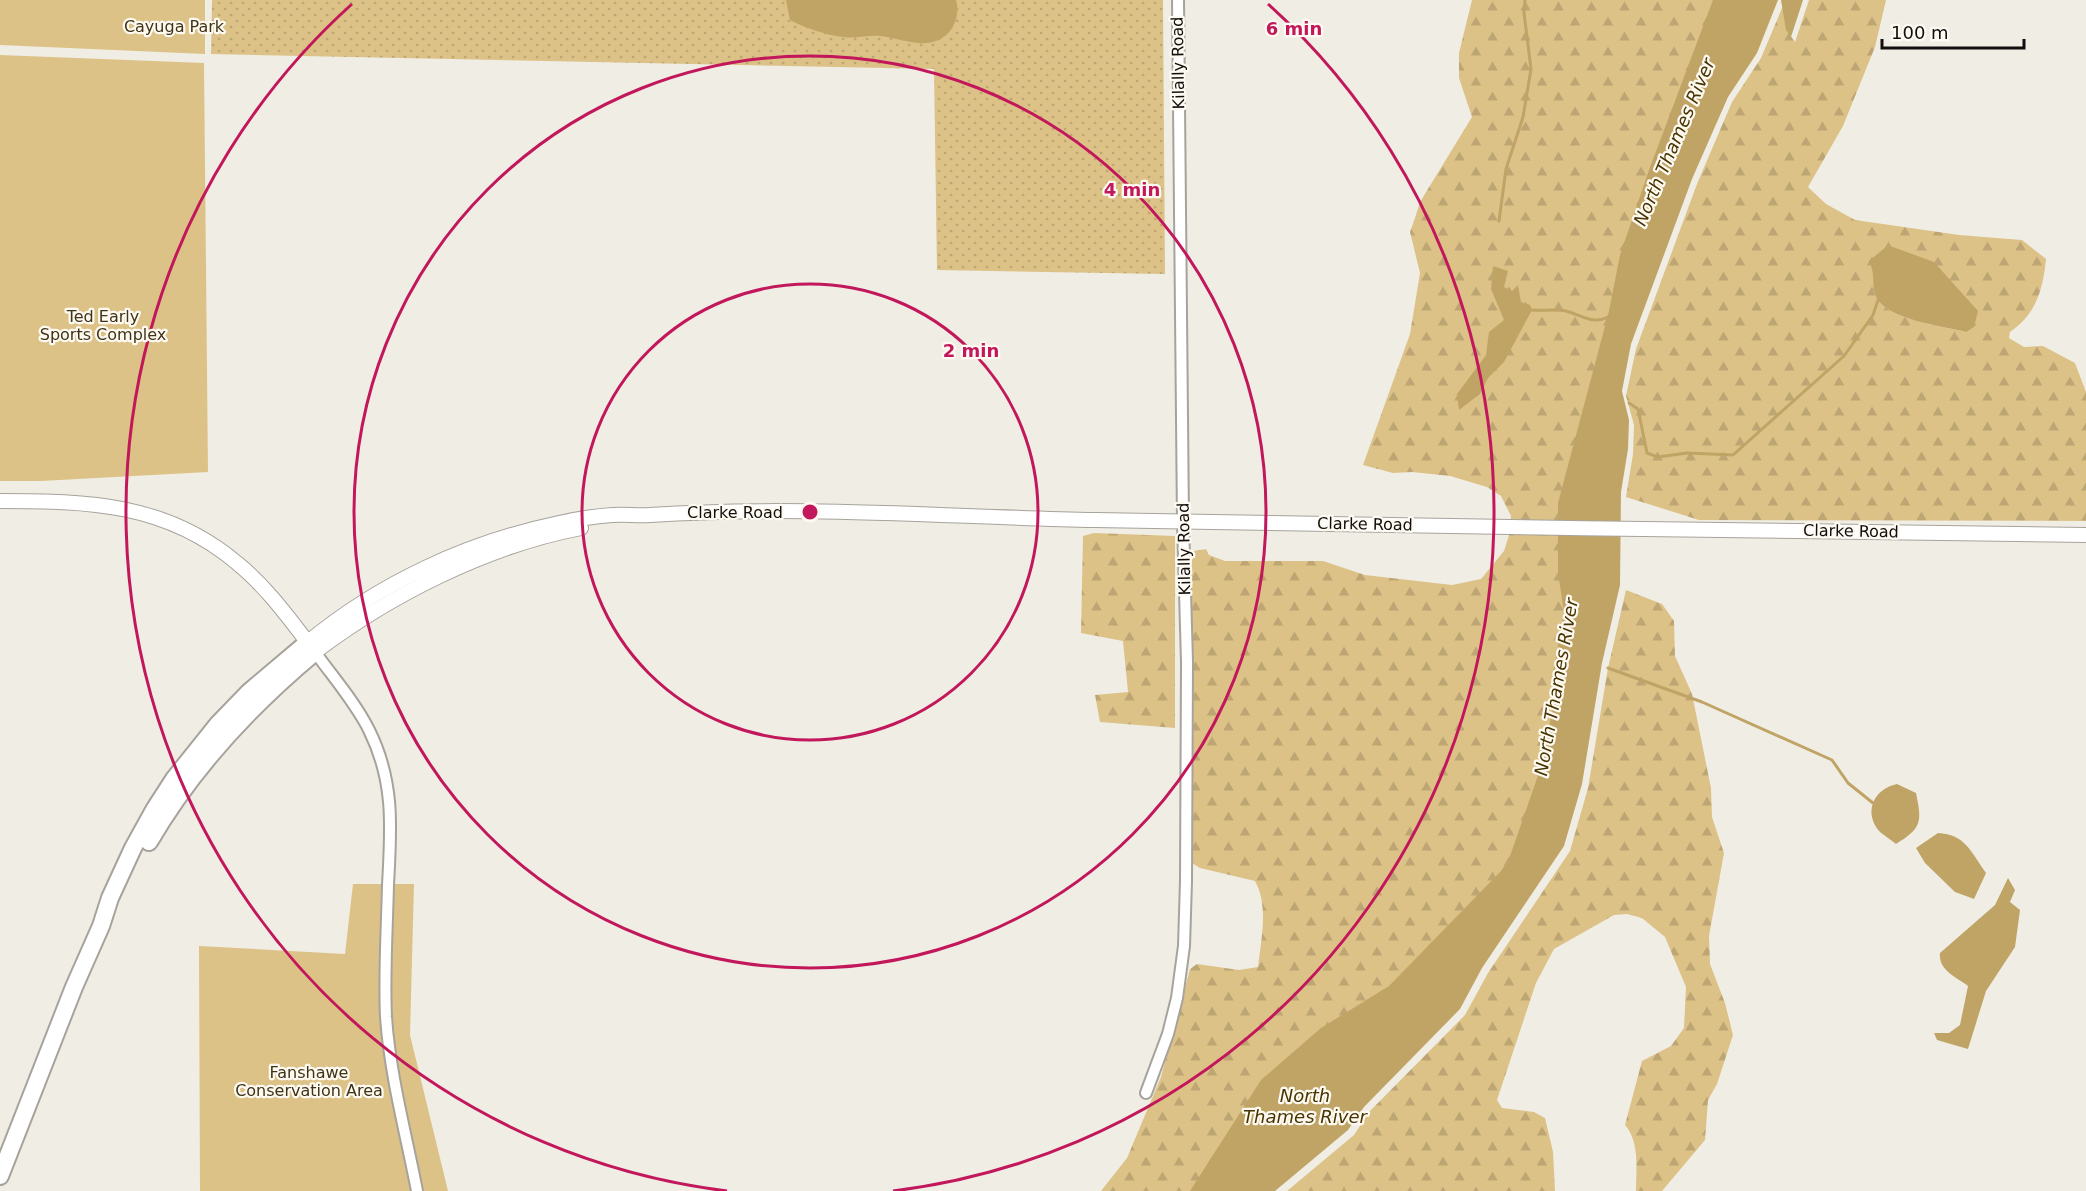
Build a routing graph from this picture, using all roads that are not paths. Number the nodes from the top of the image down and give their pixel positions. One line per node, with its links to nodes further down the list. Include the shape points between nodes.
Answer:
1 (1178, 0): 3 (street, Kilally Road)
2 (0, 501): 5 (main road, via 105,505 189,531 237,562)
3 (1183, 522): 4 (main road, Clarke Road); 5 (main road, Clarke Road, via 762,511 644,515 565,531 456,569 392,600); 6 (street, Kilally Road, via 1187,662 1184,946 1168,1034)
4 (2086, 535)
5 (311, 647): 7 (highway, via 203,762 164,817 101,926); 8 (street, via 369,729 388,782 391,828 386,1018)
6 (1146, 1093)
7 (0, 1176)
8 (417, 1191)

